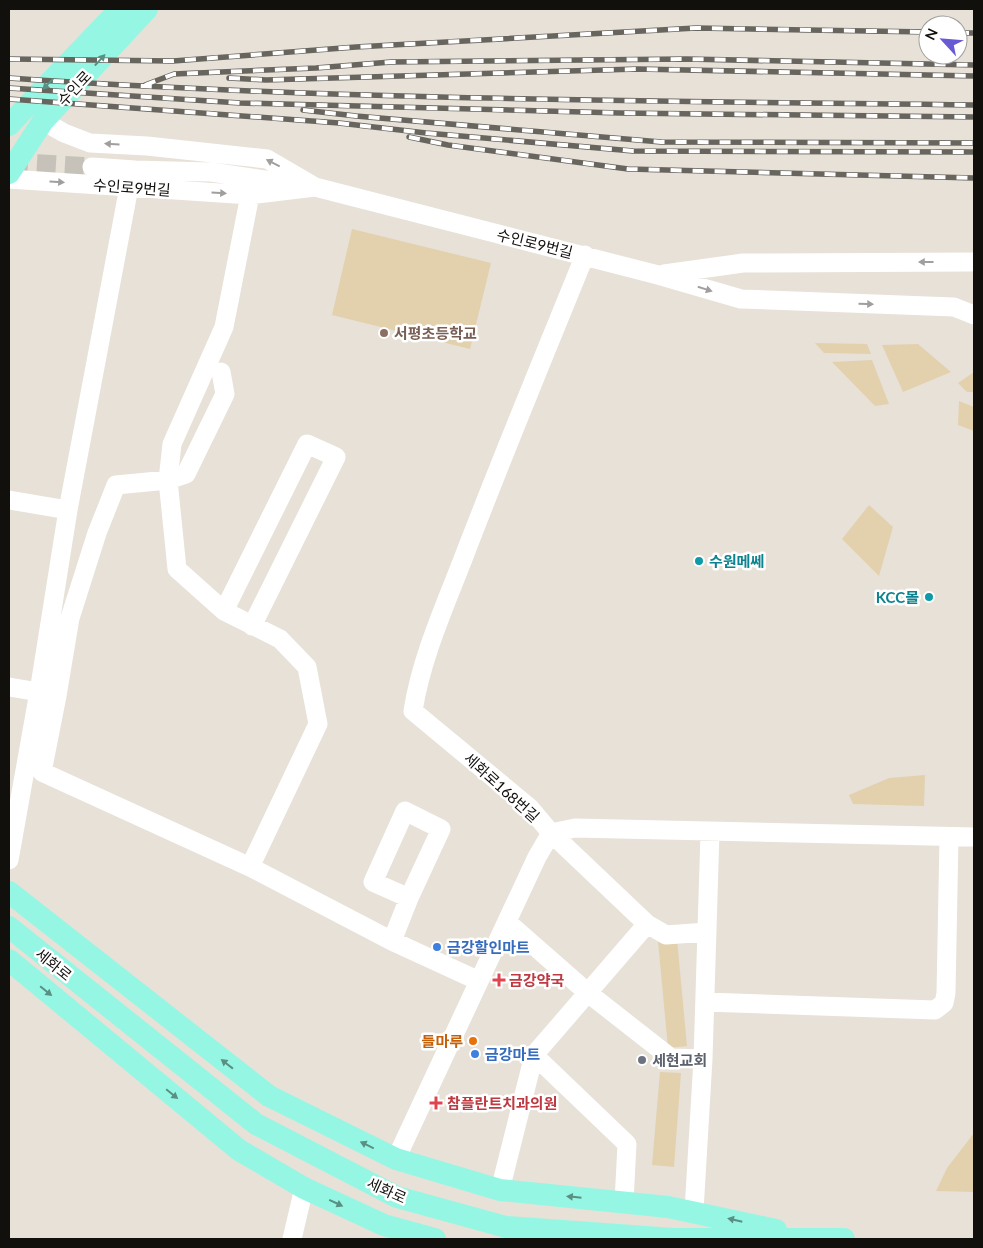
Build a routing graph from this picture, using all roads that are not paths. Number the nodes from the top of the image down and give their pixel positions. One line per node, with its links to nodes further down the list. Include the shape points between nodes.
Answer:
1 (148, 9): 4 (main road, 수인로, one-way to 1)
2 (118, 10): 3 (main road, 수인로, one-way to 3)
3 (12, 121)
4 (43, 121): 6 (main road, 수인로); 9 (street, 수인로9번길, one-way to 4, via 267,159 90,143 64,134)
5 (92, 166): 9 (street, via 211,172)
6 (9, 173)
7 (9, 178): 8 (street, 수인로9번길, one-way to 8)
8 (129, 187): 10 (street, 수인로9번길, one-way to 10); 21 (street)
9 (315, 187): 10 (street, 수인로9번길); 11 (street, 수인로9번길)
10 (250, 195): 18 (street, via 224,327 172,444)
11 (585, 255): 14 (street); 20 (street, 수인로9번길)
12 (974, 262): 13 (street, one-way to 13)
13 (743, 263): 14 (street); 15 (street, via 736,270 732,286)
14 (658, 274): 15 (street, one-way to 15)
15 (741, 299): 16 (street, one-way to 16, via 954,307)
16 (974, 315)
17 (221, 372): 18 (street, via 225,394 186,474)
18 (168, 480): 22 (street, via 177,569); 31 (street, via 116,486 70,618 42,772)
19 (9, 500): 21 (street)
20 (485, 502): 27 (street, 세화로168번길, via 422,672 413,711 530,808)
21 (68, 510): 25 (street)
22 (224, 611): 23 (street); 23 (street, via 307,444 336,457)
23 (252, 626): 31 (street, via 280,639 307,667 318,724)
24 (9, 687): 25 (street)
25 (39, 692): 30 (street)
26 (710, 832): 27 (street, via 574,828); 28 (street); 37 (street)
27 (551, 833): 34 (street, 세화로168번길); 35 (street)
28 (949, 837): 29 (street); 42 (street, via 946,993 944,1003 935,1010)
29 (974, 837)
30 (9, 860)
31 (250, 867): 38 (street)
32 (9, 892): 45 (main road, one-way to 32, via 269,1096)
33 (409, 898): 38 (street)
34 (506, 922): 40 (street, 세화로168번길); 41 (street)
35 (647, 924): 37 (street, via 666,935); 41 (street)
36 (9, 928): 53 (main road, 세화로, via 256,1124 397,1197 506,1227 673,1239)
37 (707, 932): 42 (street)
38 (392, 941): 40 (street)
39 (9, 960): 46 (main road, one-way to 46, via 239,1150)
40 (479, 981): 45 (street, 세화로168번길)
41 (588, 993): 43 (street); 44 (street, via 671,1058)
42 (705, 1002): 44 (street)
43 (534, 1055): 47 (street); 48 (street, via 627,1144)
44 (703, 1059): 49 (street)
45 (396, 1159): 47 (main road)
46 (304, 1188): 50 (street); 51 (main road, one-way to 51, via 384,1225)
47 (500, 1190): 48 (main road, one-way to 47)
48 (624, 1202): 49 (main road)
49 (694, 1211): 53 (main road, one-way to 49)
50 (292, 1239)
51 (435, 1239)
52 (813, 1239): 53 (main road)
53 (816, 1239): 54 (main road, 세화로)
54 (844, 1239)

